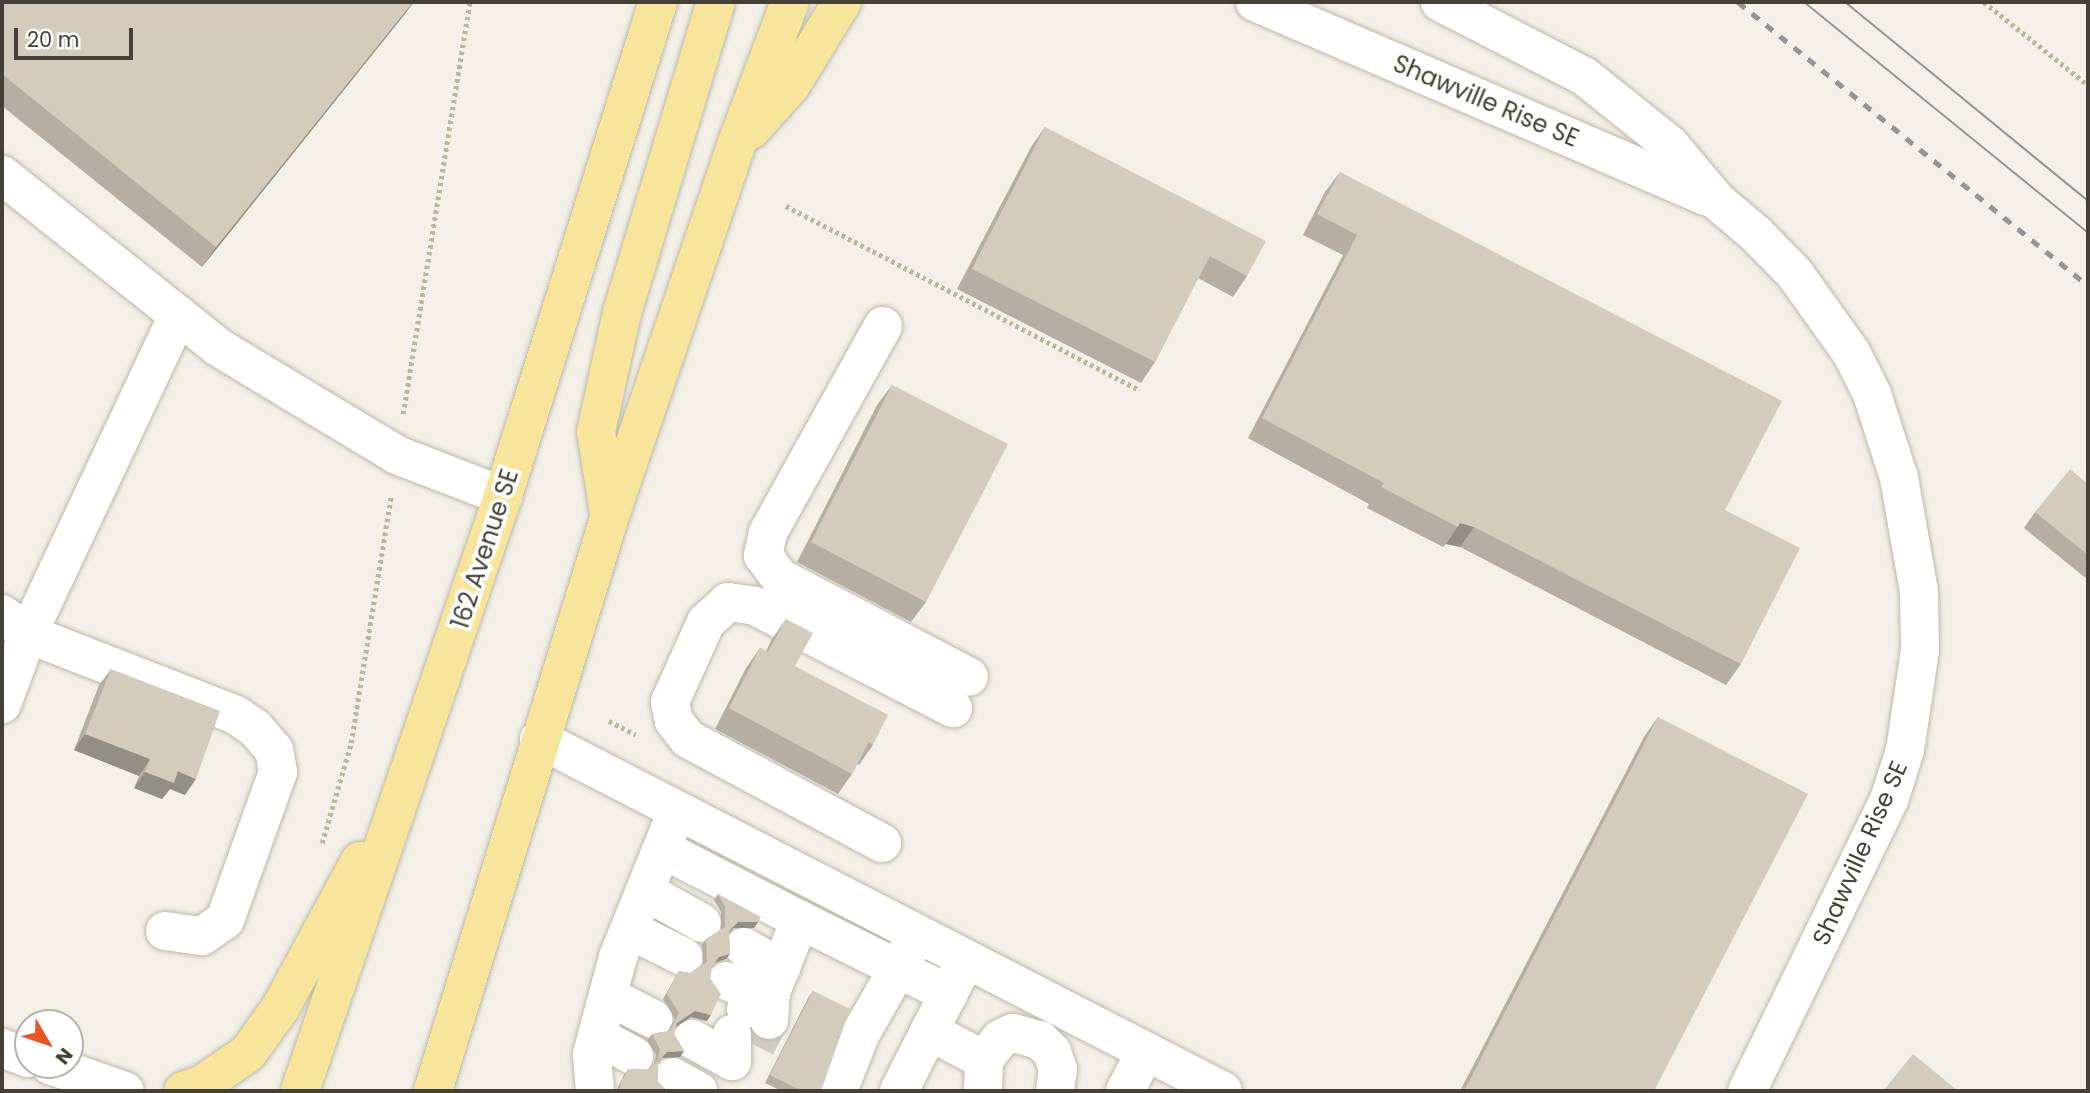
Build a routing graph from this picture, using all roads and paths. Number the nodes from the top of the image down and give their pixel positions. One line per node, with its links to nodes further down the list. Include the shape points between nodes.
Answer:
1 (470, 2): 17 (path)
2 (658, 2): 18 (main road, 162 Avenue SE)
3 (716, 2): 19 (main road, via 626,301 596,432)
4 (790, 2): 10 (main road)
5 (842, 2): 10 (main road, via 791,85)
6 (1255, 2): 12 (street, Shawville Rise SE)
7 (1440, 2): 12 (street, Shawville Rise SE, via 1584,76 1670,145)
8 (1984, 2): 9 (path)
9 (2088, 85)
10 (735, 148): 19 (main road)
11 (2, 175): 14 (street)
12 (1717, 201): 59 (street, Shawville Rise SE, via 1795,274 1852,354 1872,394 1899,478 1919,592 1920,650 1914,702 1889,800)
13 (786, 206): 16 (path)
14 (178, 315): 17 (street, via 218,347); 20 (street)
15 (883, 326): 25 (street, via 768,533 763,555 780,578 961,693 755,606 728,602 706,622 670,702 674,721 688,739)
16 (1140, 390)
17 (397, 455): 18 (street); 26 (path, via 351,743)
18 (503, 496): 23 (main road, 162 Avenue SE)
19 (610, 519): 22 (main road)
20 (15, 624): 21 (street); 32 (street, via 236,715 255,727 274,750 275,785 225,919 202,936)
21 (2, 704)
22 (538, 739): 24 (street); 49 (main road)
23 (420, 748): 51 (main road, via 281,1007 248,1053 203,1084); 52 (main road, 162 Avenue SE)
24 (677, 811): 27 (street); 33 (street)
25 (882, 843)
26 (321, 847)
27 (662, 849): 28 (street); 29 (street)
28 (645, 891): 30 (street); 31 (street)
29 (800, 920): 37 (street); 41 (street)
30 (702, 923)
31 (630, 930): 35 (street); 39 (street)
32 (165, 931)
33 (916, 933): 36 (street); 37 (street)
34 (744, 947): 41 (street)
35 (684, 957)
36 (966, 959): 38 (street); 45 (street)
37 (900, 970): 38 (street); 54 (street, via 861,1033)
38 (949, 994): 42 (street)
39 (608, 996): 40 (street); 43 (street)
40 (653, 1019)
41 (750, 1020): 44 (street)
42 (929, 1031): 47 (street); 55 (street)
43 (597, 1036): 46 (street); 53 (street, via 592,1054)
44 (692, 1039)
45 (1146, 1052): 57 (street); 58 (street)
46 (634, 1056)
47 (984, 1076): 56 (street, via 1000,1039 1013,1033 1040,1040 1052,1052 1058,1069)
48 (84, 1077): 50 (street)
49 (443, 1083)
50 (125, 1091)
51 (183, 1091)
52 (300, 1091)
53 (594, 1091)
54 (838, 1091)
55 (900, 1091)
56 (1055, 1091)
57 (1125, 1091)
58 (1223, 1091)
59 (1747, 1091)

